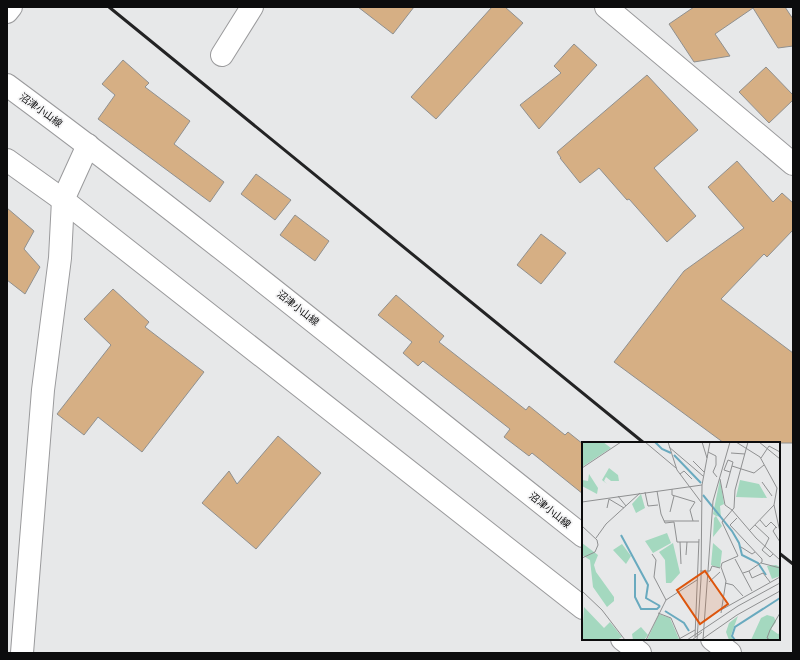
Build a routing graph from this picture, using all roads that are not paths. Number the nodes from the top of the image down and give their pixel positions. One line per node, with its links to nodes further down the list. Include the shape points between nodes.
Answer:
1 (11, 7): 4 (main road)
2 (252, 7): 5 (main road)
3 (606, 7): 9 (main road)
4 (7, 12)
5 (222, 55)
6 (7, 85): 7 (main road, 沼津小山線)
7 (88, 145): 10 (main road); 11 (main road, 沼津小山線, via 292,303)
8 (7, 160): 10 (main road)
9 (793, 164)
10 (63, 200): 12 (main road); 15 (main road, via 60,258 43,390)
11 (582, 535)
12 (582, 607)
13 (623, 640): 16 (main road)
14 (713, 640): 17 (main road)
15 (22, 653)
16 (640, 653)
17 (730, 653)

